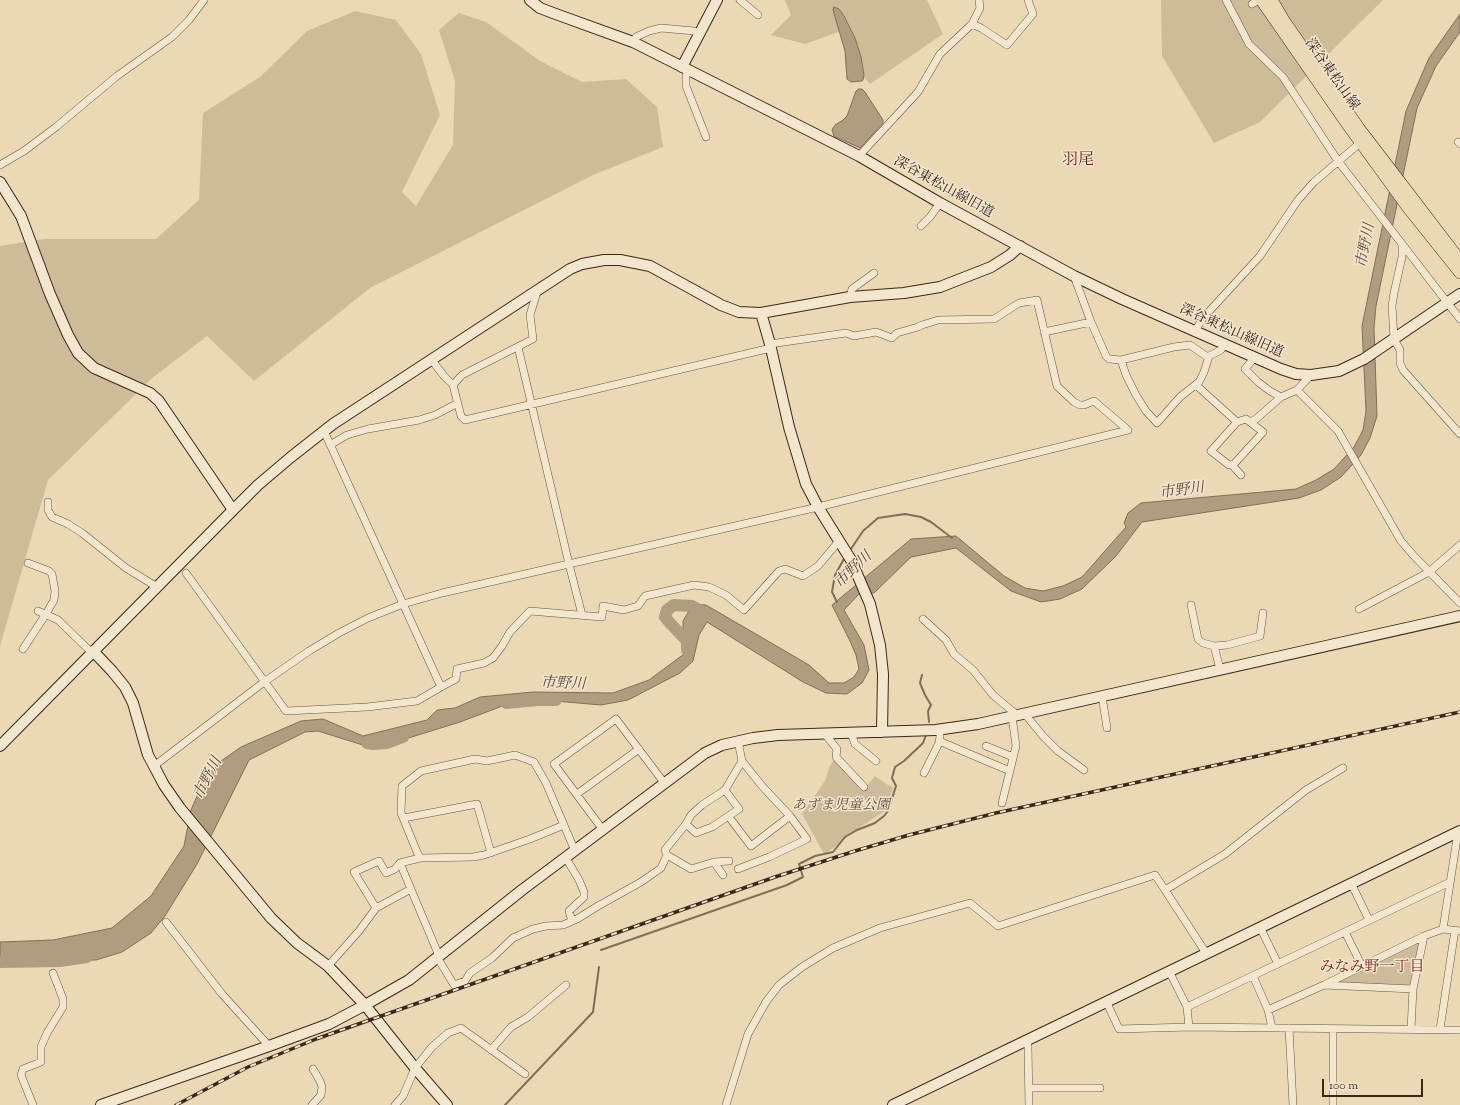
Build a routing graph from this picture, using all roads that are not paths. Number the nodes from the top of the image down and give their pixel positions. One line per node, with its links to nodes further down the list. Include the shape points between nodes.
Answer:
1 (204, 0): 20 (street, via 172,37 118,76 24,151)
2 (530, 0): 13 (street, 深谷東松山線旧道, via 540,8)
3 (717, 0): 12 (street)
4 (740, 0): 10 (street)
5 (980, 0): 11 (street, via 980,8)
6 (1028, 0): 11 (street, via 1033,14 1007,45)
7 (1226, 0): 18 (street, via 1249,44 1283,77)
8 (1272, 0): 19 (main road, 深谷東松山線)
9 (1258, 1): 16 (main road, 深谷東松山線)
10 (758, 15)
11 (972, 24): 17 (street, via 940,54 918,92)
12 (699, 33): 13 (street, via 661,28 636,37); 14 (street)
13 (633, 42): 14 (street, 深谷東松山線旧道)
14 (685, 68): 15 (street, via 686,86); 17 (street, 深谷東松山線旧道)
15 (706, 137)
16 (1360, 143): 18 (street); 19 (main road, 深谷東松山線)
17 (858, 156): 22 (street, 深谷東松山線旧道)
18 (1338, 161): 25 (street); 38 (street, via 1298,200 1260,256 1203,318)
19 (1380, 162): 23 (main road)
20 (0, 165)
21 (0, 182): 65 (street, via 21,216 50,294 78,353 94,368 150,393 159,401)
22 (940, 203): 24 (street); 26 (street, 深谷東松山線旧道)
23 (1411, 204): 27 (main road); 29 (main road)
24 (921, 226)
25 (1402, 245): 34 (street); 40 (street, via 1392,306)
26 (1020, 246): 30 (street, 深谷東松山線旧道); 33 (street, via 991,267 940,288)
27 (1460, 260)
28 (874, 272): 33 (street, via 852,289)
29 (1460, 272)
30 (1074, 276): 37 (street); 38 (street, 深谷東松山線旧道)
31 (539, 288): 35 (street, via 582,264 620,260 650,266 727,308 739,312); 44 (street, via 530,315 533,339); 47 (street)
32 (1460, 294): 34 (street)
33 (850, 297): 35 (street)
34 (1447, 304): 36 (street); 40 (street)
35 (761, 313): 43 (street)
36 (1460, 319)
37 (1090, 322): 39 (street); 48 (street, via 1106,356 1109,359)
38 (1196, 331): 41 (street); 42 (street, 深谷東松山線旧道)
39 (1044, 332): 43 (street, via 1037,300 1019,303 994,319 938,320 897,333 892,338 876,332 854,336 846,333); 64 (street, via 1057,386 1080,405 1094,401 1128,430)
40 (1391, 341): 49 (street, 深谷東松山線旧道, via 1339,371); 59 (street, via 1400,350 1403,370)
41 (1190, 345): 45 (street); 48 (street)
42 (1224, 345): 45 (street, via 1221,350); 46 (street, 深谷東松山線旧道)
43 (770, 346): 55 (street); 64 (street, via 800,465)
44 (518, 347): 50 (street, via 462,375); 55 (street)
45 (1209, 356): 51 (street)
46 (1254, 358): 49 (street, 深谷東松山線旧道, via 1296,374); 53 (street, via 1245,369 1258,382)
47 (431, 359): 50 (street); 58 (street)
48 (1122, 360): 51 (street, via 1136,395 1157,424 1180,397)
49 (1311, 375): 52 (street)
50 (453, 385): 54 (street)
51 (1196, 385): 56 (street)
52 (1296, 390): 53 (street); 70 (street, via 1338,431 1401,541)
53 (1281, 397): 57 (street)
54 (458, 403): 55 (street, via 461,416 465,420); 60 (street, via 419,420 368,428 347,435)
55 (531, 404): 69 (street)
56 (1237, 422): 57 (street, via 1246,419); 61 (street, via 1211,451)
57 (1250, 422): 61 (street, via 1263,432)
58 (324, 431): 60 (street); 65 (street, via 263,480)
59 (1460, 434)
60 (330, 445): 74 (street)
61 (1232, 465): 62 (street)
62 (1241, 474)
63 (48, 502): 72 (street, via 48,510 52,517 77,530 126,568)
64 (818, 507): 66 (street); 69 (street)
65 (233, 510): 72 (street)
66 (839, 541): 80 (street, via 818,566 803,576 785,569 778,571 744,610 726,595 709,587 694,585 646,596 638,606 624,610 603,606 602,617); 93 (street, via 851,560 870,604 880,645 883,674)
67 (1460, 545): 70 (street)
68 (28, 563): 79 (street, via 52,574 54,600)
69 (569, 564): 74 (street); 80 (street)
70 (1430, 572): 73 (street); 76 (street)
71 (186, 573): 87 (street)
72 (157, 587): 85 (street)
73 (1460, 603)
74 (403, 604): 87 (street, via 339,632); 88 (street)
75 (1191, 605): 83 (street, via 1198,639)
76 (1359, 609)
77 (38, 610): 79 (street)
78 (1263, 613): 83 (street, via 1260,636)
79 (46, 614): 84 (street); 85 (street, via 68,628)
80 (582, 615): 88 (street, via 530,612 510,632 493,658 484,663 457,669 456,679)
81 (1460, 616): 86 (street)
82 (923, 619): 90 (street, via 946,640 954,654 973,670 993,695)
83 (1214, 646): 86 (street)
84 (23, 649)
85 (92, 651): 98 (street); 104 (street, via 125,687)
86 (1220, 669): 89 (street)
87 (264, 682): 88 (street, via 286,711 367,707 417,701); 104 (street)
88 (441, 687)
89 (1102, 696): 90 (street); 91 (street)
90 (1018, 715): 92 (street); 101 (street); 106 (street, via 1058,751)
91 (1107, 728)
92 (941, 729): 93 (street); 97 (street)
93 (882, 732): 94 (street)
94 (851, 733): 95 (street); 103 (street, via 855,744)
95 (825, 734): 96 (street, via 778,735); 110 (street, via 837,749 836,757)
96 (738, 741): 102 (street); 109 (street, via 705,753)
97 (939, 741): 107 (street); 108 (street)
98 (0, 746)
99 (986, 746): 101 (street)
100 (639, 750): 109 (street); 112 (street); 112 (street, via 616,719 554,764)
101 (1013, 757): 107 (street)
102 (742, 761): 111 (street); 114 (street)
103 (876, 761)
104 (154, 766): 147 (street, via 164,785 184,812 271,918 297,943)
105 (1343, 768): 134 (street, via 1306,790 1225,854)
106 (1084, 770)
107 (1010, 771): 113 (street)
108 (924, 773)
109 (665, 784): 119 (street)
110 (864, 787)
111 (726, 790): 115 (street, via 739,809); 117 (street, via 702,805)
112 (577, 794): 119 (street)
113 (1002, 803)
114 (790, 816): 115 (street, via 751,846); 129 (street, via 807,839)
115 (729, 817): 117 (street, via 696,833)
116 (404, 818): 118 (street, via 402,786 421,771 475,759 487,761 515,755 534,762); 122 (street, via 477,804); 124 (street)
117 (686, 824): 123 (street, via 665,850)
118 (564, 825): 121 (street); 122 (street)
119 (603, 830): 121 (street)
120 (1458, 831): 131 (street); 132 (street)
121 (575, 851): 125 (street)
122 (491, 853): 124 (street, via 473,857)
123 (667, 855): 127 (street, via 691,869); 137 (street, via 661,868 642,882)
124 (420, 858): 128 (street)
125 (566, 858): 137 (street, via 584,892 584,897 569,912); 145 (street)
126 (729, 861): 127 (street)
127 (714, 862): 130 (street)
128 (400, 863): 133 (street); 135 (street, via 395,870 386,873 379,861 354,872)
129 (738, 869)
130 (723, 875)
131 (1450, 882): 136 (street); 140 (street)
132 (1351, 883): 136 (street); 139 (street)
133 (411, 889): 135 (street); 145 (street)
134 (1165, 890): 144 (street); 179 (street, via 1155,876 998,926 970,903 880,928 833,948 779,985 766,1002 748,1034)
135 (376, 908): 147 (street)
136 (1368, 920): 142 (street)
137 (572, 921): 145 (street, via 563,925 533,928 513,938 465,981 454,985)
138 (166, 922): 167 (street, via 222,994)
139 (1260, 927): 144 (street); 146 (street)
140 (1443, 929): 141 (street); 143 (street)
141 (1458, 931): 164 (street)
142 (1345, 932): 146 (street); 148 (street)
143 (1424, 936): 148 (street); 154 (street)
144 (1206, 953): 149 (street)
145 (438, 956): 156 (street, via 409,980)
146 (1278, 964): 151 (street)
147 (328, 966): 156 (street)
148 (1362, 966): 153 (street)
149 (1169, 971): 155 (street); 157 (street)
150 (53, 973): 175 (street, via 63,999 62,1007 41,1047 41,1062 23,1069 21,1075)
151 (1253, 976): 157 (street); 158 (street)
152 (566, 985): 168 (street, via 511,1028)
153 (1324, 985): 154 (street); 158 (street)
154 (1413, 989): 163 (street)
155 (1107, 1003): 159 (street, via 1119,1029); 166 (street)
156 (365, 1005): 167 (street, via 329,1024); 169 (street)
157 (1187, 1007): 159 (street)
158 (1268, 1010): 160 (street)
159 (1189, 1027): 160 (street)
160 (1272, 1028): 161 (street)
161 (1289, 1028): 162 (street); 182 (street)
162 (1333, 1028): 163 (street); 183 (street)
163 (1411, 1029): 164 (street)
164 (1440, 1030): 165 (street)
165 (1460, 1030)
166 (1027, 1040): 172 (street); 180 (street)
167 (269, 1046): 176 (street)
168 (490, 1050): 169 (street, via 461,1028 448,1033 432,1047); 171 (street)
169 (415, 1068): 177 (street, via 403,1096); 178 (street)
170 (313, 1069): 174 (street, via 322,1087 321,1094)
171 (525, 1074)
172 (1029, 1088): 173 (street); 181 (street)
173 (1100, 1088)
174 (310, 1103)
175 (33, 1105)
176 (101, 1105)
177 (395, 1105)
178 (447, 1105)
179 (726, 1105)
180 (893, 1105)
181 (1029, 1105)
182 (1293, 1105)
183 (1333, 1105)

